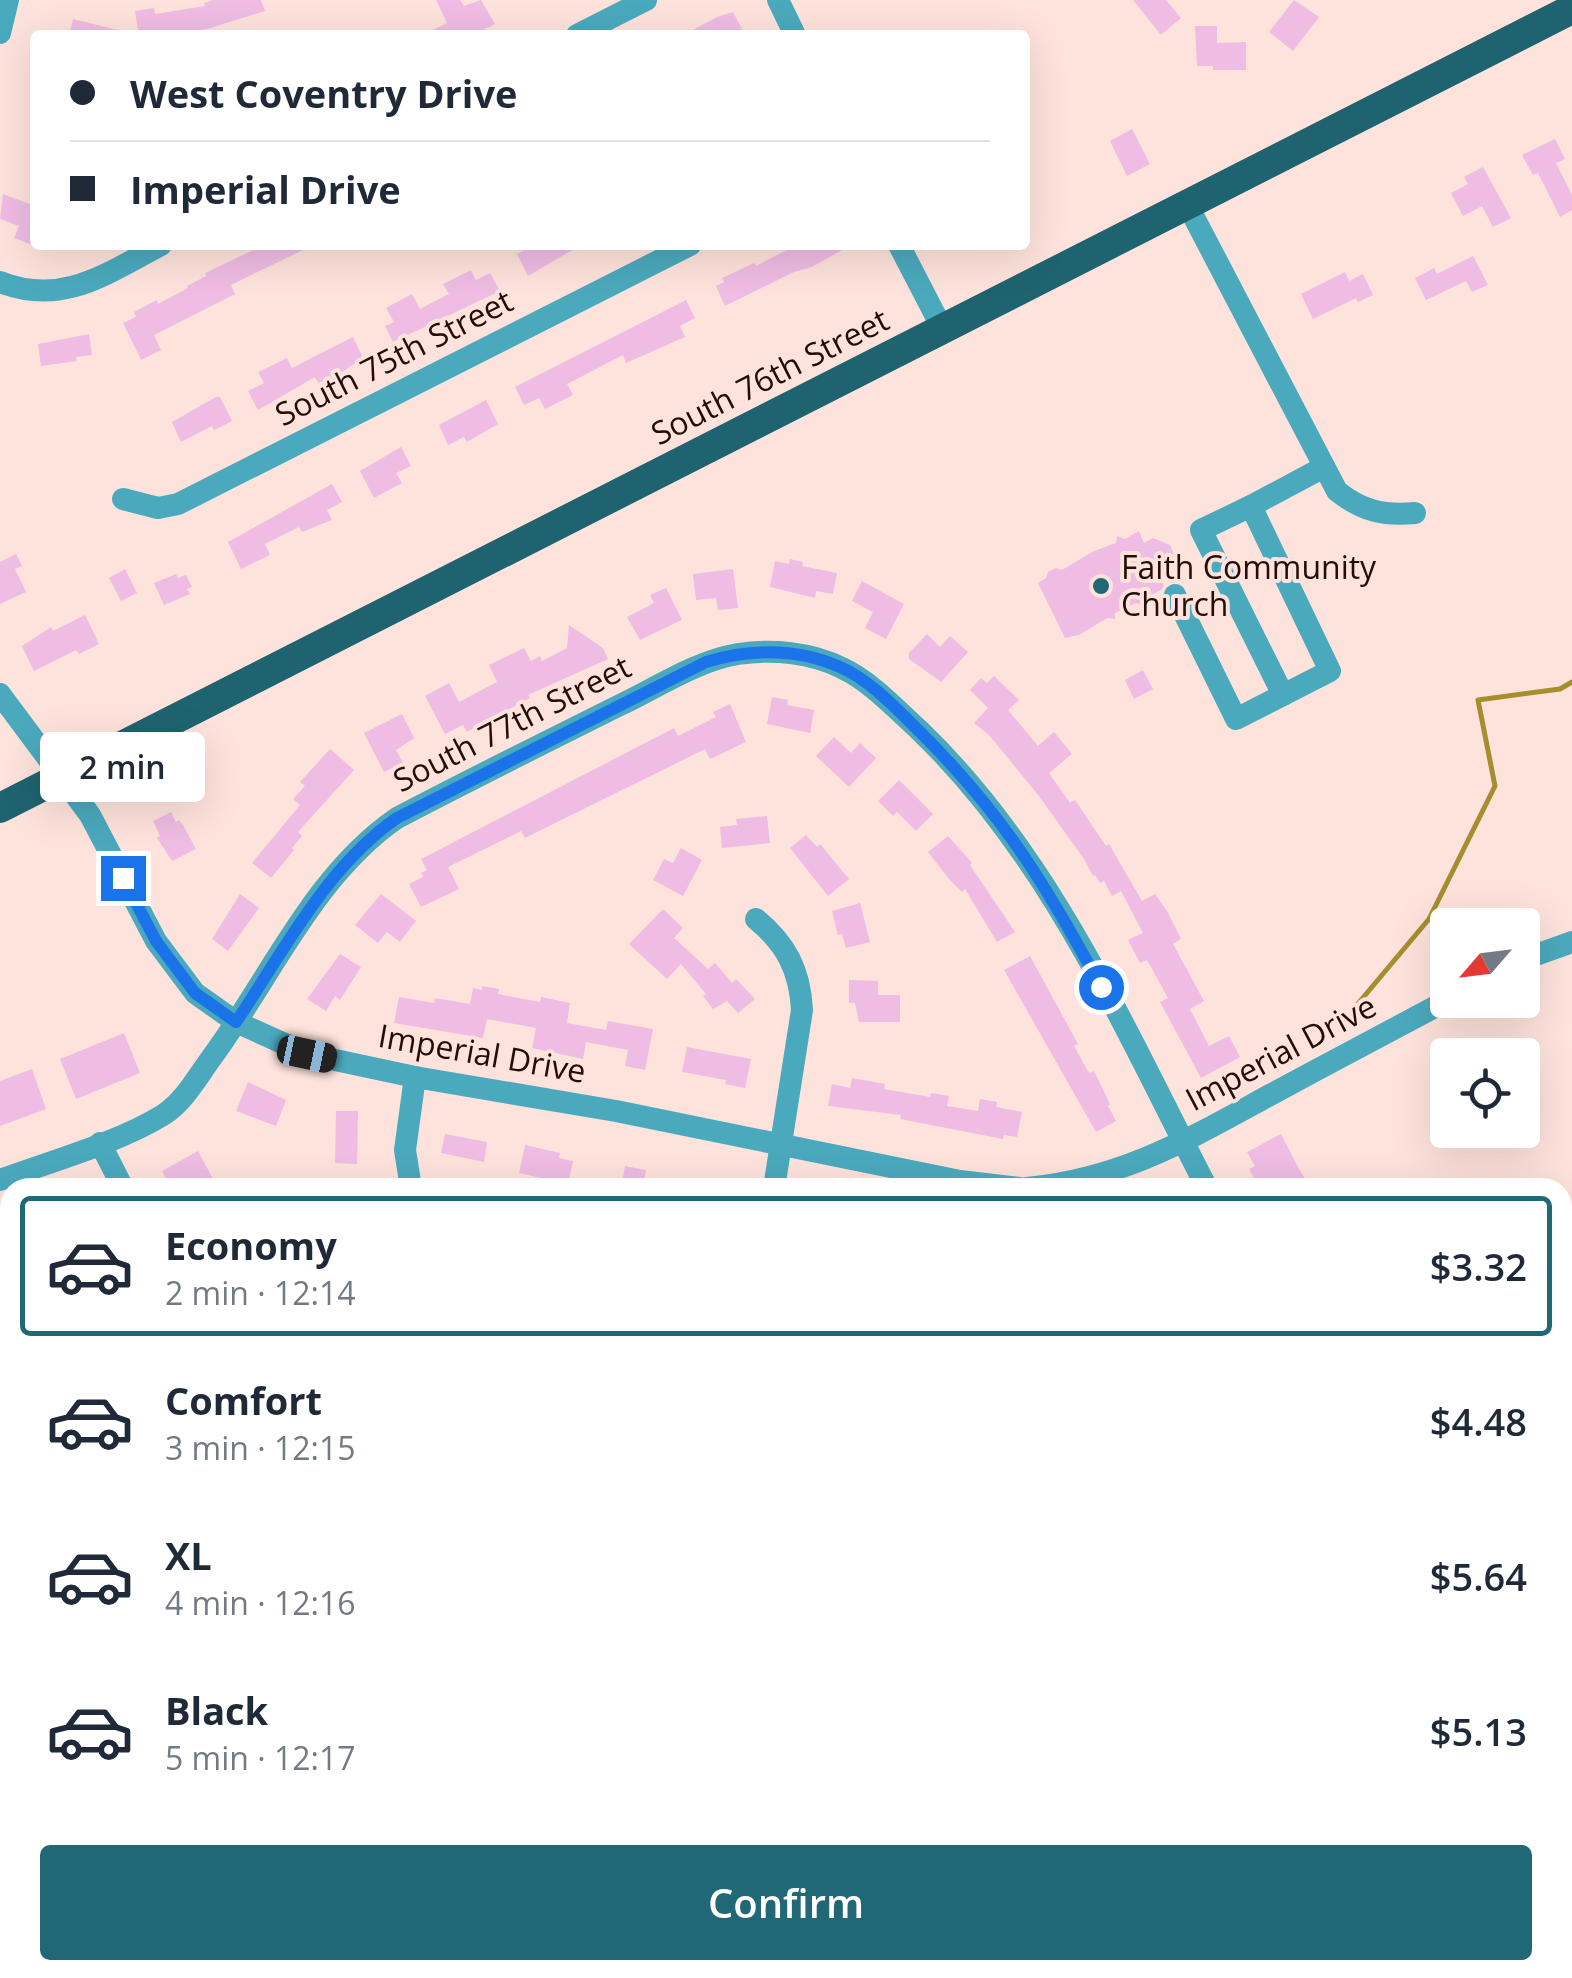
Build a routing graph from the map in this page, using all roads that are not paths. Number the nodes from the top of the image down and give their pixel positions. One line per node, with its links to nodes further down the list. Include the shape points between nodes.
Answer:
1 (8, 0): 7 (street)
2 (646, 0): 5 (street)
3 (778, 0): 6 (street)
4 (1552, 10): 8 (main road, South 76th Street)
5 (586, 30)
6 (793, 30)
7 (0, 33)
8 (1188, 204): 13 (main road, South 76th Street); 14 (street)
9 (152, 250): 12 (street, via 68,290 43,293)
10 (680, 250): 15 (street, South 75th Street, via 178,504 158,508)
11 (903, 250): 13 (street)
12 (0, 282)
13 (942, 328): 21 (main road, South 76th Street)
14 (1324, 467): 16 (street); 17 (street, via 1352,502 1390,515)
15 (123, 499)
16 (1251, 506): 20 (street, via 1330,671); 20 (street, via 1201,530)
17 (1415, 513)
18 (1175, 595): 20 (street, via 1236,719)
19 (0, 694): 21 (street, Imperial Drive)
20 (1284, 695)
21 (64, 777): 22 (main road, South 76th Street); 27 (street, Imperial Drive, via 156,941 195,993)
22 (0, 808)
23 (756, 918): 31 (street, via 790,956 801,991)
24 (1572, 942): 25 (street)
25 (1540, 954)
26 (1430, 1010): 29 (street, Imperial Drive)
27 (236, 1022): 28 (street, Imperial Drive, via 307,1054); 29 (street, South 77th Street, via 347,860 397,818 706,662 763,652 804,655 842,668 895,707 1014,838); 30 (street, South 77th Street, via 176,1105)
28 (415, 1077): 31 (street, Imperial Drive); 34 (street, via 404,1150)
29 (1183, 1142): 37 (street, Imperial Drive); 38 (street)
30 (100, 1143): 32 (street, South 77th Street); 33 (street)
31 (780, 1144): 35 (street); 36 (street, Imperial Drive)
32 (5, 1178)
33 (118, 1178)
34 (409, 1178)
35 (775, 1178)
36 (945, 1178)
37 (1094, 1178)
38 (1202, 1178)

